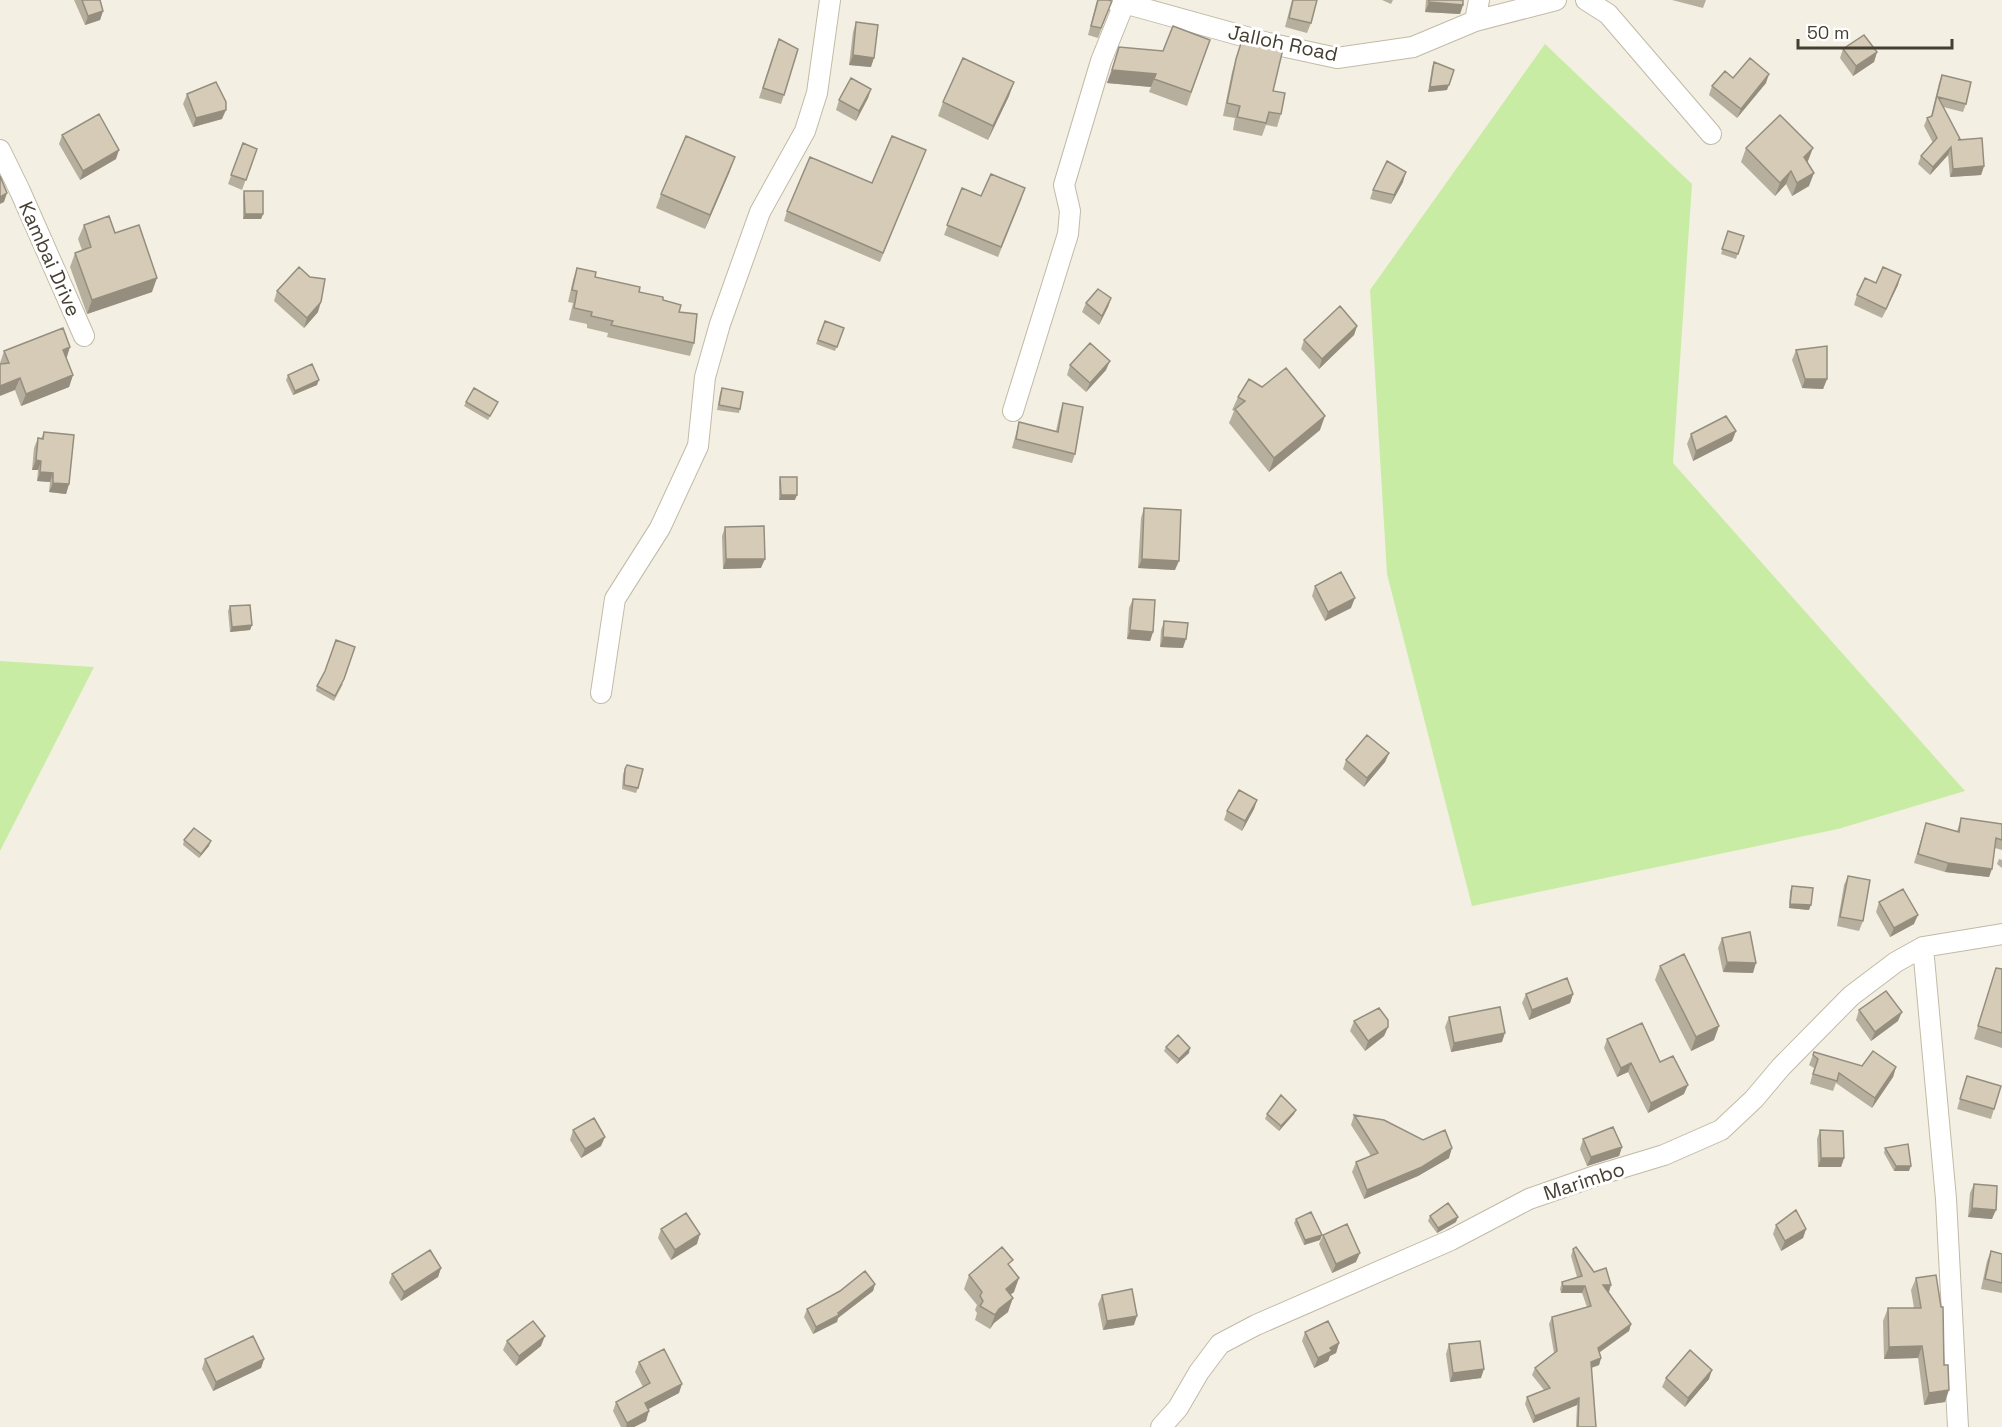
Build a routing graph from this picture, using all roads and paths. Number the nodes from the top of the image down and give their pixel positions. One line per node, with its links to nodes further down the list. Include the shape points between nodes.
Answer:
1 (830, 0): 11 (street, via 817,93 805,131 760,212 720,324 705,377 698,446 660,528 615,599)
2 (1479, 0): 6 (street)
3 (1556, 0): 6 (street, Jalloh Road)
4 (1586, 0): 7 (street, via 1608,14)
5 (1118, 2): 6 (street, Jalloh Road, via 1337,58 1413,47); 10 (street, via 1064,185 1070,211 1068,234)
6 (1475, 21)
7 (1711, 134)
8 (0, 150): 9 (street, Kambai Drive)
9 (84, 336)
10 (1013, 411)
11 (601, 693)
12 (2002, 934): 13 (street, Marimbo)
13 (1923, 947): 14 (street, Marimbo, via 1851,996 1721,1130 1664,1155 1529,1199 1451,1240 1220,1344); 15 (street, via 1946,1199)
14 (1161, 1427)
15 (1958, 1427)

